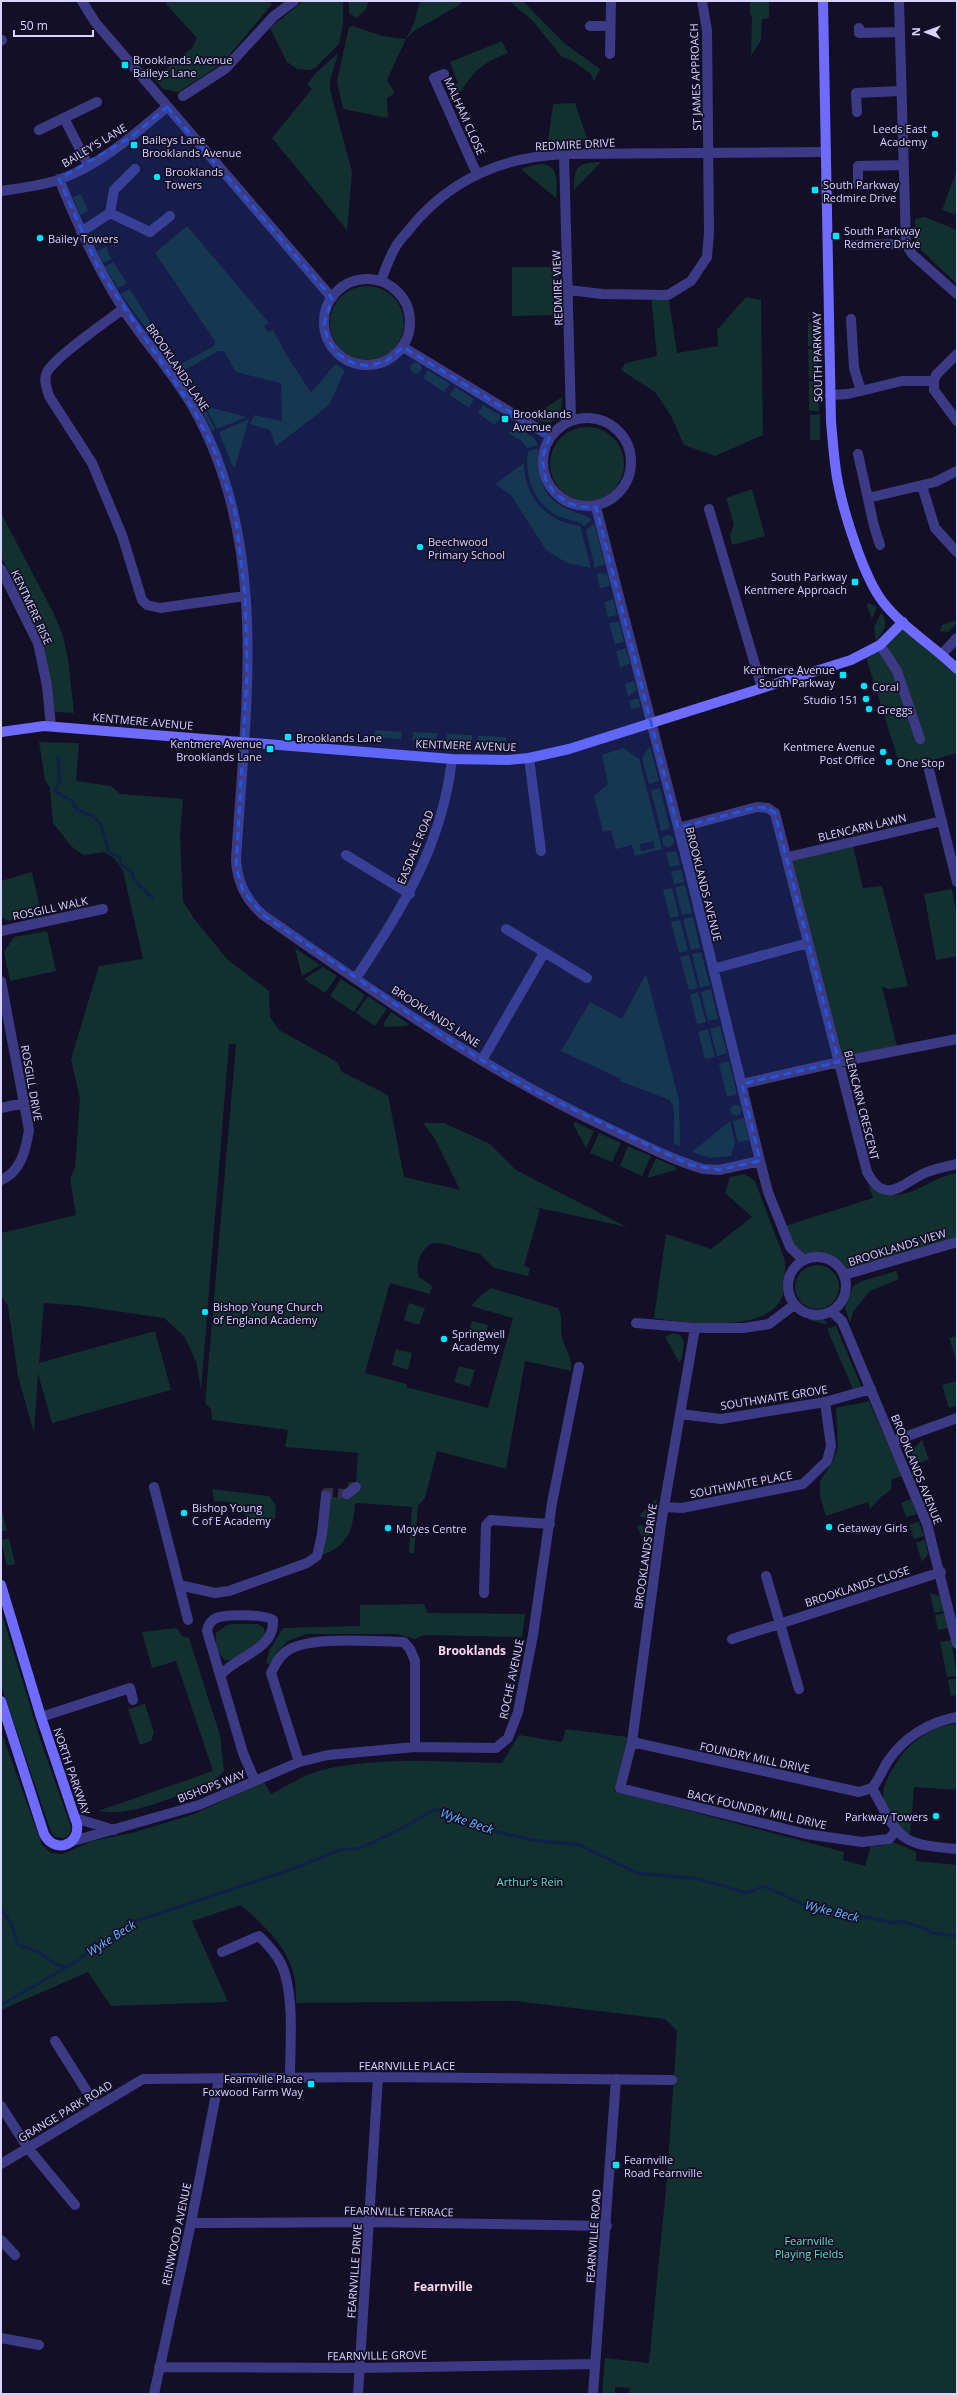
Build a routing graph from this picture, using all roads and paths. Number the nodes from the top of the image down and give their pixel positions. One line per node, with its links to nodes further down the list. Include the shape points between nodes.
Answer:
1 (82, 1): 16 (street, via 95,22)
2 (611, 1): 8 (street)
3 (702, 1): 21 (street, ST JAMES APPROACH, via 707,30)
4 (823, 1): 20 (street, SOUTH PARKWAY)
5 (900, 1): 10 (street)
6 (289, 2): 14 (street, via 225,69)
7 (590, 26): 8 (street)
8 (610, 26): 11 (street)
9 (859, 28): 10 (street, via 859,33)
10 (900, 32): 13 (street)
11 (610, 54)
12 (444, 74): 26 (street, MALHAM CLOSE, via 434,78)
13 (901, 91): 17 (street, via 856,92); 24 (street)
14 (184, 96)
15 (97, 102): 18 (street)
16 (167, 107): 23 (street, BAILEY'S LANE, via 131,138); 38 (street)
17 (857, 112)
18 (64, 118): 19 (street); 23 (street)
19 (39, 130)
20 (826, 152): 21 (street, REDMIRE DRIVE); 45 (street, SOUTH PARKWAY)
21 (708, 153): 22 (street, REDMIRE DRIVE); 36 (street, ST JAMES APPROACH, via 707,258 691,281 667,295 602,294)
22 (564, 154): 26 (street, REDMIRE DRIVE, via 513,162); 36 (street, REDMIRE VIEW)
23 (88, 165): 27 (street, BAILEY'S LANE)
24 (903, 166): 28 (street, via 858,166); 33 (street)
25 (135, 169): 30 (street, via 114,190)
26 (477, 174): 35 (street, REDMIRE DRIVE, via 446,192 420,217 395,247)
27 (59, 179): 29 (street, BAILEY'S LANE); 32 (street, BROOKLANDS LANE)
28 (858, 185)
29 (1, 191)
30 (110, 213): 31 (street, via 150,232); 32 (street)
31 (170, 216)
32 (80, 232): 39 (street, BROOKLANDS LANE)
33 (906, 244): 34 (street); 37 (street, via 912,254)
34 (851, 245)
35 (381, 281): 38 (street, via 367,279 350,282); 41 (street, via 398,292 407,305 410,330)
36 (569, 290): 46 (street, REDMIRE VIEW)
37 (957, 294)
38 (332, 298): 41 (street, via 324,315 325,332 332,348 345,360 361,365 378,364 393,357)
39 (123, 309): 58 (street, BROOKLANDS LANE, via 193,408 214,450 235,512 242,551); 58 (street, via 57,361 46,373 48,396 92,464 122,535 138,594 142,600 147,605 160,608)
40 (851, 319): 44 (street, via 854,368)
41 (403, 347): 48 (street)
42 (957, 354): 43 (street, via 936,375)
43 (934, 382): 44 (street, via 902,381); 47 (street, via 934,390)
44 (861, 391): 45 (street)
45 (830, 395): 59 (street, SOUTH PARKWAY, via 838,483 858,552 873,588 883,603)
46 (571, 420): 48 (street); 53 (street, via 593,418 609,423 626,439 632,459 630,477 621,492 610,502)
47 (957, 421)
48 (550, 436): 53 (street, via 542,459 546,480 554,492 566,502 580,507)
49 (858, 454): 52 (street)
50 (957, 471): 51 (street)
51 (922, 486): 52 (street); 56 (street, via 935,528)
52 (868, 498): 55 (street)
53 (596, 506): 65 (street, BROOKLANDS AVENUE)
54 (709, 509): 64 (street)
55 (880, 545)
56 (957, 552)
57 (1, 569): 66 (street, KENTMERE RISE, via 38,643 47,686)
58 (245, 596): 69 (street, BROOKLANDS LANE, via 247,673)
59 (903, 622): 61 (street, KENTMERE AVENUE); 62 (street, SOUTH PARKWAY)
60 (957, 638): 62 (street)
61 (880, 645): 64 (street, KENTMERE AVENUE, via 851,660); 68 (street, via 897,670)
62 (942, 654): 63 (street, SOUTH PARKWAY)
63 (957, 669)
64 (762, 688): 65 (street, KENTMERE AVENUE)
65 (651, 723): 71 (street, KENTMERE AVENUE, via 570,749); 74 (street, BROOKLANDS AVENUE)
66 (51, 726): 67 (street, KENTMERE AVENUE); 69 (street, KENTMERE AVENUE)
67 (1, 732)
68 (920, 739)
69 (243, 741): 70 (street, KENTMERE AVENUE); 86 (street, BROOKLANDS LANE, via 236,860 243,891 262,915)
70 (452, 758): 71 (street, KENTMERE AVENUE); 79 (street, EASDALE ROAD, via 440,819)
71 (529, 758): 75 (street)
72 (928, 770): 73 (street)
73 (942, 821): 77 (street, BLENCARN LAWN); 78 (street)
74 (678, 828): 77 (street, BLENCARN CRESCENT, via 757,807 768,808 775,813); 85 (street, BROOKLANDS AVENUE)
75 (540, 851)
76 (346, 855): 79 (street)
77 (788, 857): 83 (street, BLENCARN CRESCENT)
78 (957, 882)
79 (410, 894): 86 (street, EASDALE ROAD)
80 (104, 909): 82 (street, ROSGILL WALK)
81 (506, 929): 84 (street)
82 (1, 931)
83 (808, 943): 85 (street); 91 (street, BLENCARN CRESCENT)
84 (544, 953): 87 (street); 90 (street)
85 (713, 968): 92 (street, BROOKLANDS AVENUE)
86 (356, 978): 90 (street, BROOKLANDS LANE)
87 (587, 978)
88 (1, 981): 93 (street, ROSGILL DRIVE)
89 (957, 1039): 91 (street)
90 (482, 1060): 95 (street, BROOKLANDS LANE, via 576,1113 690,1165 719,1170)
91 (839, 1062): 92 (street); 96 (street, BLENCARN CRESCENT, via 867,1172 873,1183 882,1189 903,1187 929,1171)
92 (742, 1084): 95 (street, BROOKLANDS AVENUE)
93 (24, 1103): 94 (street); 97 (street, ROSGILL DRIVE, via 29,1130 26,1149 18,1166)
94 (1, 1108)
95 (760, 1160): 99 (street, BROOKLANDS AVENUE, via 768,1192 790,1247)
96 (957, 1164)
97 (1, 1180)
98 (957, 1242): 100 (street, BROOKLANDS VIEW)
99 (803, 1260): 100 (street, via 816,1256 826,1258 835,1263); 101 (street, via 794,1268 788,1280 788,1293)
100 (844, 1275): 102 (street, via 846,1292 839,1306)
101 (794, 1305): 102 (street, via 807,1314 816,1316); 104 (street, via 770,1324 738,1328)
102 (832, 1312): 106 (street, BROOKLANDS AVENUE, via 842,1321)
103 (636, 1322): 104 (street)
104 (695, 1328): 108 (street, BROOKLANDS DRIVE)
105 (579, 1367): 116 (street, ROCHE AVENUE)
106 (871, 1389): 107 (street, SOUTHWAITE GROVE); 110 (street, BROOKLANDS AVENUE)
107 (825, 1402): 108 (street, SOUTHWAITE GROVE, via 721,1419); 115 (street, SOUTHWAITE PLACE, via 831,1446 827,1461 803,1484 682,1508)
108 (680, 1414): 115 (street, BROOKLANDS DRIVE)
109 (957, 1418): 110 (street)
110 (894, 1441): 117 (street, BROOKLANDS AVENUE, via 927,1524)
111 (154, 1487): 120 (street)
112 (356, 1487): 113 (street)
113 (347, 1494)
114 (326, 1496): 120 (street, via 318,1556 307,1563 229,1591 214,1593)
115 (664, 1507): 132 (street, BROOKLANDS DRIVE)
116 (550, 1524): 121 (street, via 491,1520 486,1525); 133 (street, ROCHE AVENUE, via 518,1712 508,1738 496,1748)
117 (941, 1572): 123 (street, BROOKLANDS CLOSE); 125 (street, BROOKLANDS AVENUE)
118 (766, 1576): 123 (street)
119 (1, 1585): 130 (street, NORTH PARKWAY)
120 (179, 1585): 122 (street)
121 (484, 1593)
122 (188, 1620)
123 (781, 1623): 124 (street, BROOKLANDS CLOSE); 127 (street)
124 (732, 1639)
125 (957, 1644)
126 (221, 1676): 126 (street, BISHOPS WAY, via 207,1631 209,1624 216,1618 227,1617 264,1616 273,1620 271,1637 228,1666); 135 (street, BISHOPS WAY)
127 (799, 1689)
128 (1, 1700): 141 (street, via 47,1840 57,1846)
129 (133, 1700): 130 (street, via 130,1688)
130 (41, 1717): 138 (street, NORTH PARKWAY)
131 (957, 1717): 137 (street, via 944,1719 921,1729 888,1761)
132 (632, 1742): 136 (street, BROOKLANDS DRIVE); 137 (street, FOUNDRY MILL DRIVE, via 859,1792)
133 (415, 1747): 134 (street, ROCHE AVENUE, via 328,1755); 134 (street, via 415,1661 404,1642 307,1641 287,1650 276,1662 271,1673)
134 (299, 1762): 135 (street, ROCHE AVENUE)
135 (255, 1781): 139 (street, BISHOPS WAY, via 199,1805)
136 (620, 1788): 140 (street, BACK FOUNDRY MILL DRIVE, via 806,1834 862,1842)
137 (872, 1788): 140 (street)
138 (75, 1818): 139 (street); 141 (street, NORTH PARKWAY, via 78,1830)
139 (114, 1830): 141 (street, BISHOPS WAY)
140 (893, 1835): 142 (street, via 911,1843)
141 (73, 1841)
142 (957, 1849)
143 (222, 1952): 146 (street, via 259,1936 275,1952 285,1973 289,1995)
144 (55, 2041): 152 (street)
145 (378, 2077): 146 (street, FEARNVILLE PLACE); 149 (street, FEARNVILLE PLACE); 156 (street, FEARNVILLE DRIVE)
146 (290, 2078): 148 (street, FEARNVILLE PLACE)
147 (143, 2079): 148 (street, FEARNVILLE PLACE); 152 (street, GRANGE PARK ROAD)
148 (219, 2079): 157 (street, REINWOOD AVENUE)
149 (616, 2079): 150 (street, FEARNVILLE PLACE); 158 (street, FEARNVILLE ROAD)
150 (672, 2080)
151 (1, 2106): 153 (street)
152 (96, 2106): 153 (street, GRANGE PARK ROAD)
153 (28, 2148): 154 (street, GRANGE PARK ROAD); 155 (street)
154 (1, 2164)
155 (74, 2205)
156 (369, 2222): 157 (street, FEARNVILLE TERRACE); 158 (street, FEARNVILLE TERRACE); 165 (street, FEARNVILLE DRIVE)
157 (191, 2223): 164 (street, REINWOOD AVENUE)
158 (607, 2226): 163 (street, FEARNVILLE ROAD)
159 (1, 2240): 160 (street)
160 (15, 2255)
161 (1, 2338): 162 (street)
162 (39, 2345)
163 (595, 2364): 165 (street, FEARNVILLE GROVE); 168 (street, FEARNVILLE ROAD)
164 (159, 2367): 165 (street, FEARNVILLE GROVE); 166 (street, REINWOOD AVENUE)
165 (360, 2368): 167 (street, FEARNVILLE DRIVE)
166 (154, 2394)
167 (358, 2394)
168 (593, 2394)

